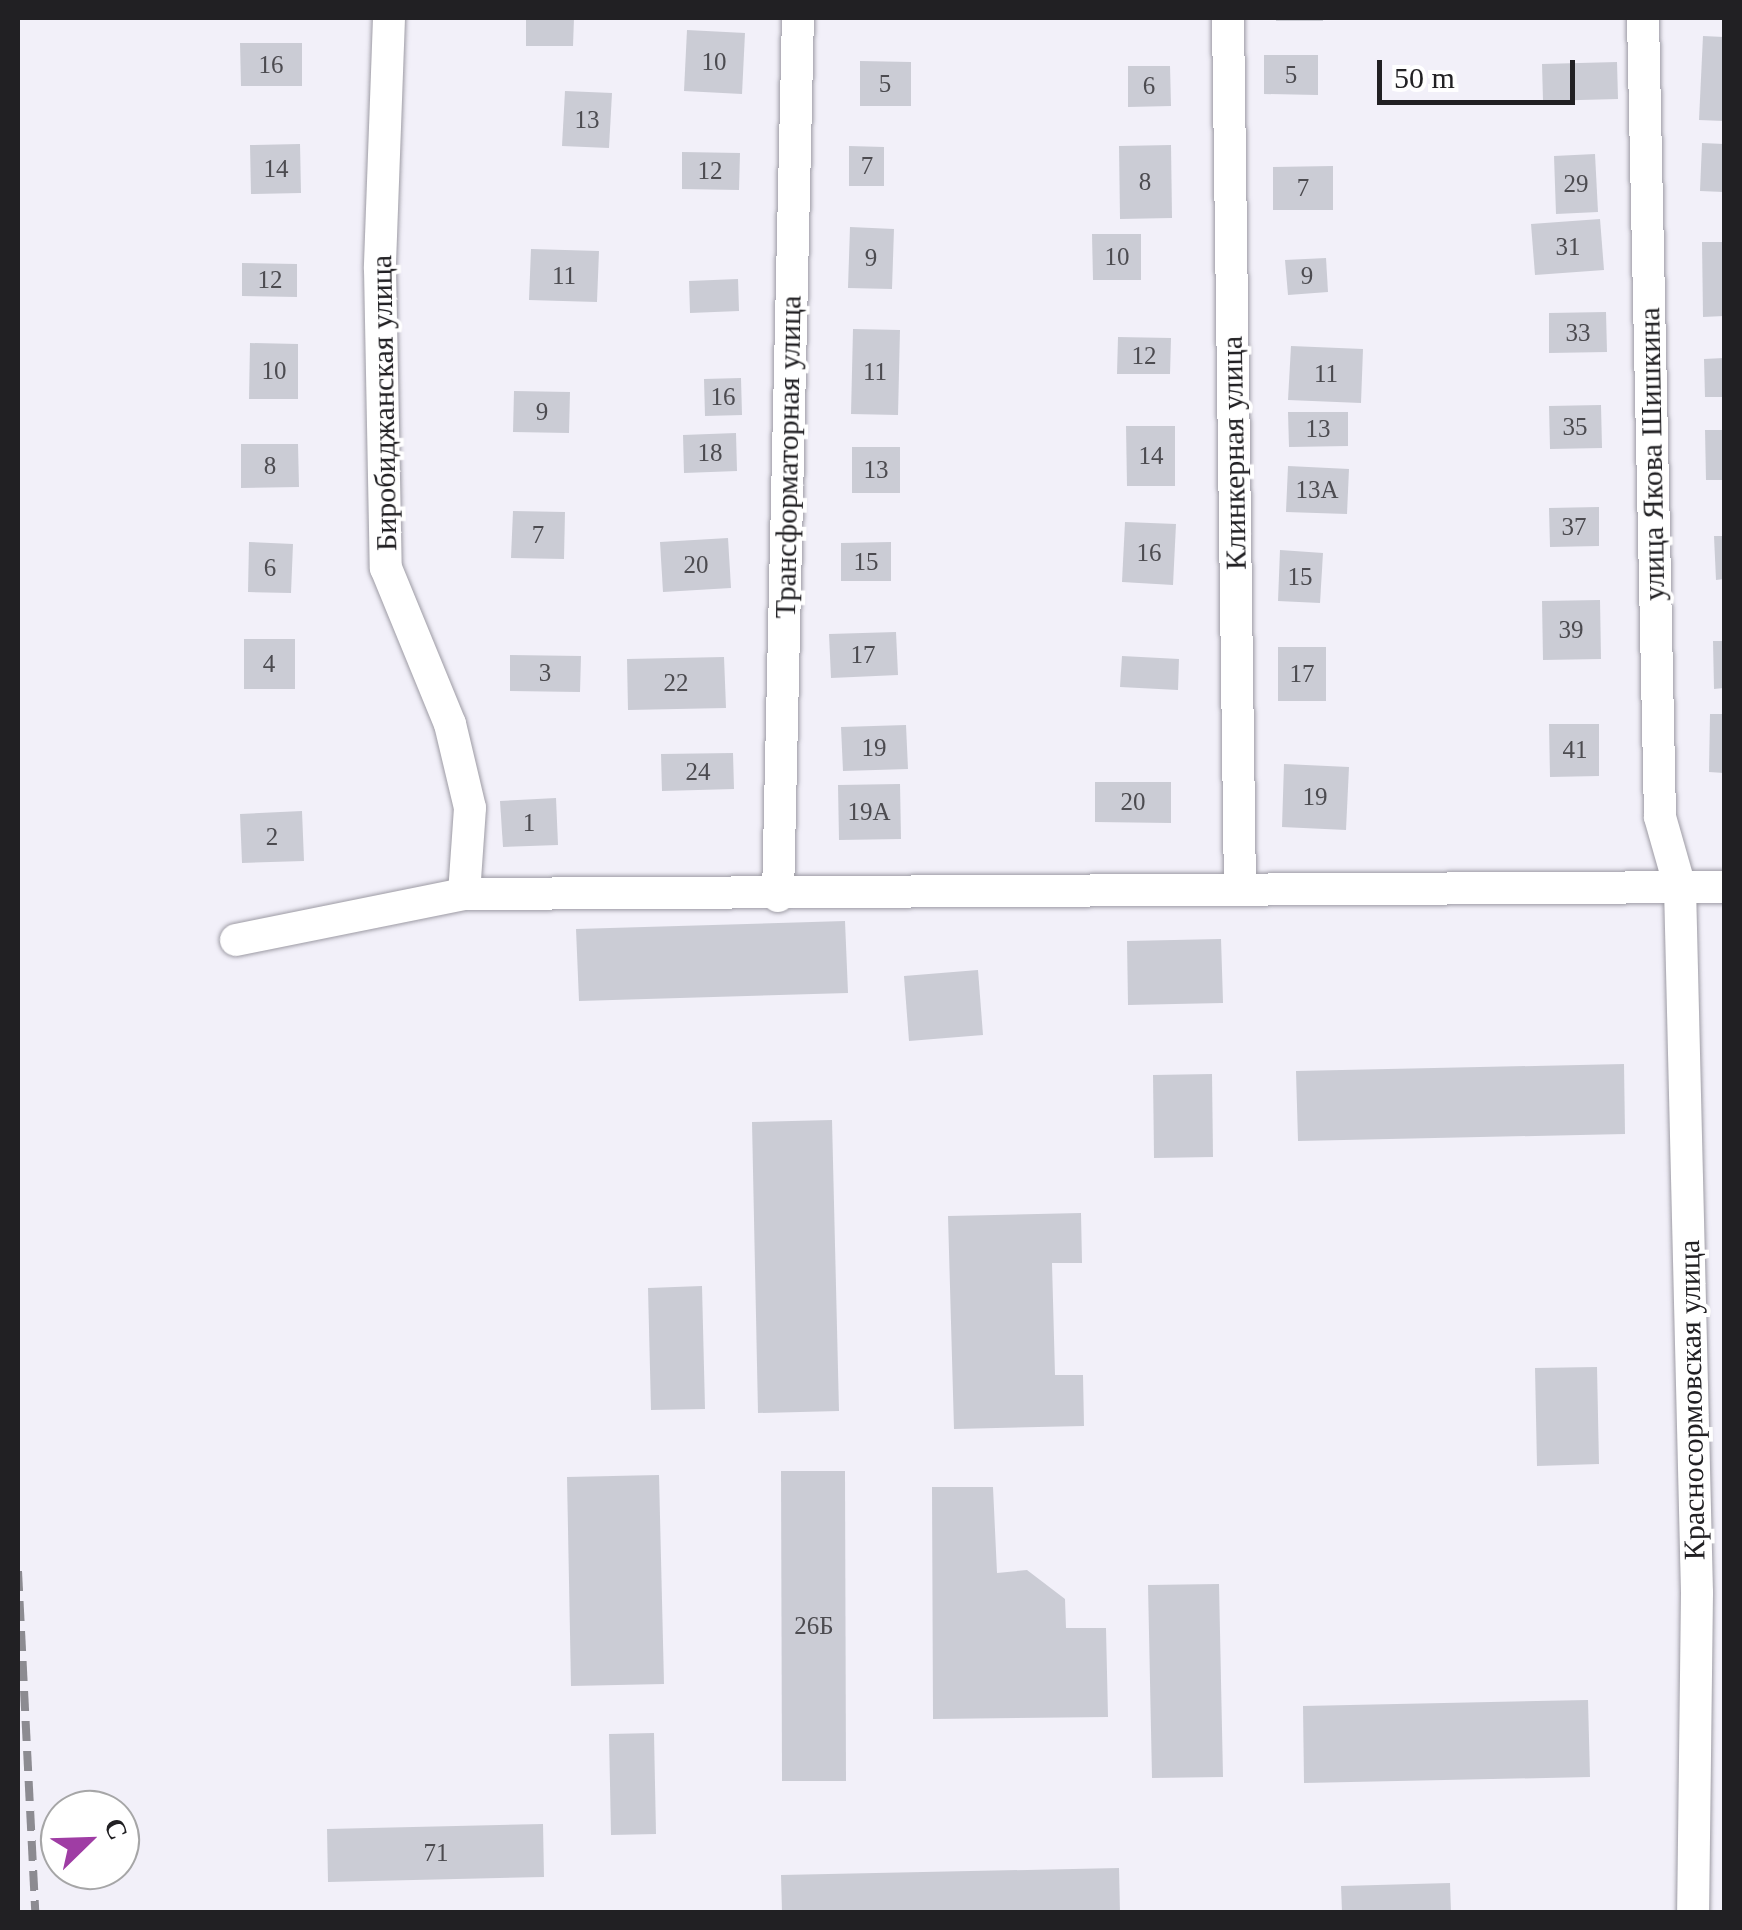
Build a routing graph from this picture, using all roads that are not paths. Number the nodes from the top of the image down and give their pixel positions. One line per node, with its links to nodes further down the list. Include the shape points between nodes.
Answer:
1 (389, 18): 8 (street, Биробиджанская улица, via 380,269 386,568 450,724 470,808)
2 (798, 18): 9 (street, Трансформаторная улица)
3 (1228, 18): 7 (street, Клинкерная улица)
4 (1642, 18): 5 (street, улица Якова Шишкина, via 1660,818)
5 (1680, 887): 6 (street); 7 (street); 11 (street, Красносормовская улица, via 1697,1593)
6 (1724, 887)
7 (1240, 888): 9 (street)
8 (464, 894): 9 (street); 10 (street)
9 (778, 896)
10 (236, 940)
11 (1694, 1912)

